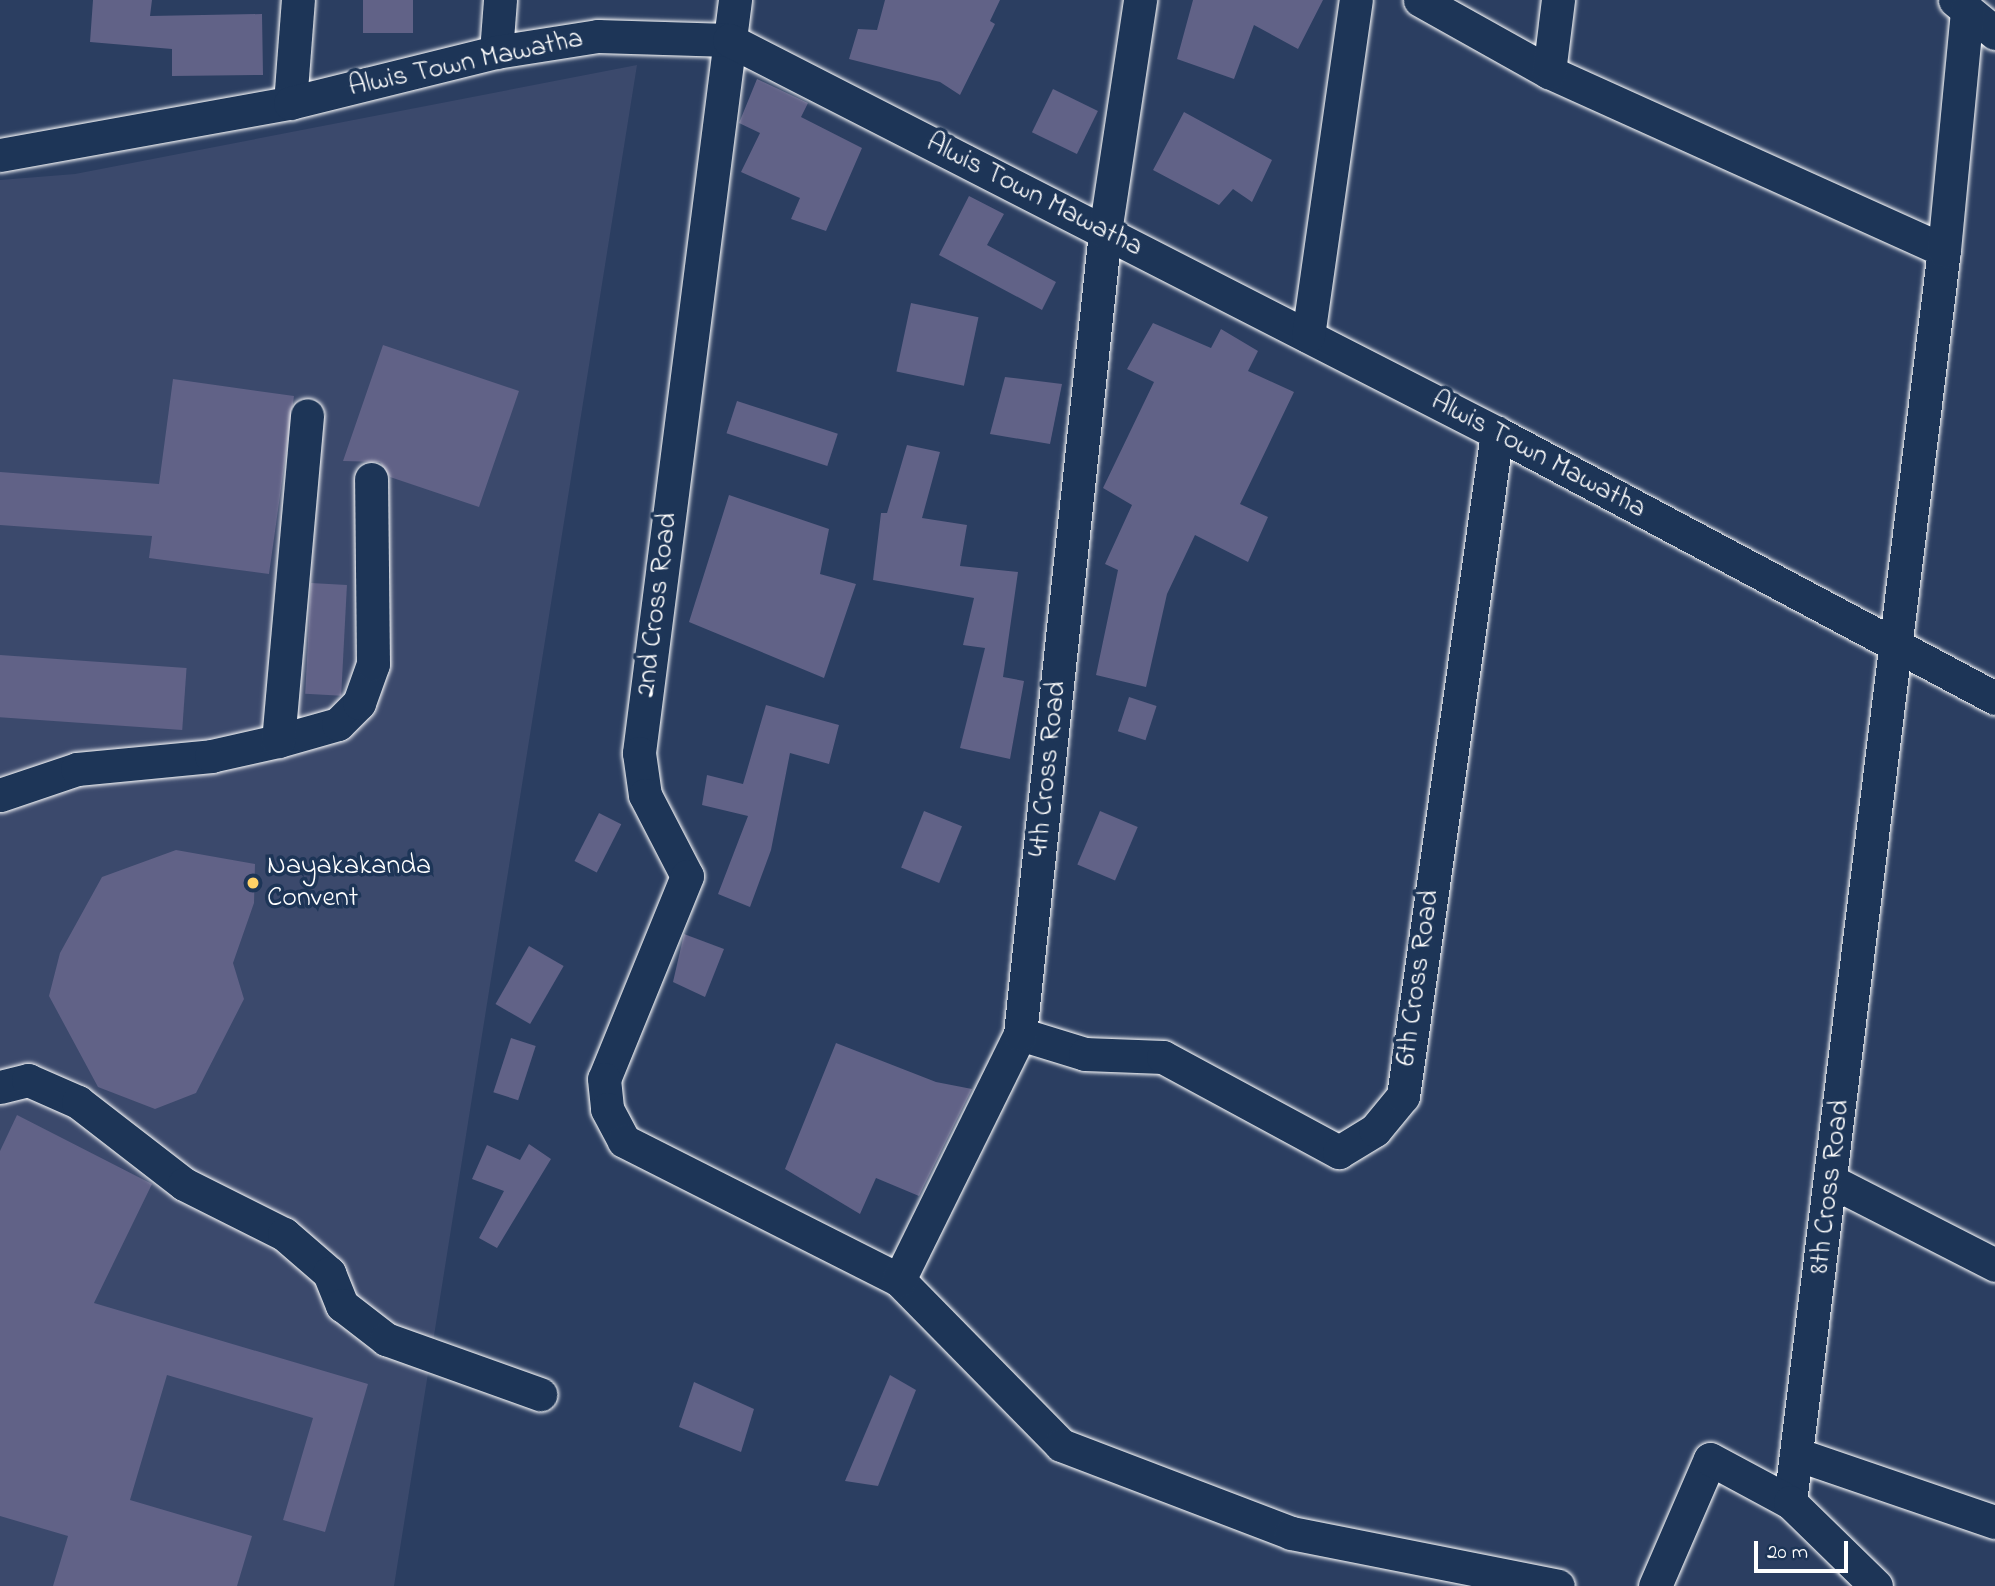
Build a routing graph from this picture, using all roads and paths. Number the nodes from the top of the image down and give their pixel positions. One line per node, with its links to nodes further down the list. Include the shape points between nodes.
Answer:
1 (298, 0): 13 (street)
2 (500, 0): 11 (street)
3 (734, 0): 10 (street, 2nd Cross Road)
4 (1140, 0): 15 (street, 4th Cross Road)
5 (1356, 0): 17 (street)
6 (1420, 0): 12 (street)
7 (1558, 0): 12 (street)
8 (1961, 5): 9 (street); 16 (street, 8th Cross Road)
9 (1995, 33)
10 (729, 40): 11 (street, Alwis Town Mawatha, via 598,36); 15 (street, Alwis Town Mawatha); 29 (street, 2nd Cross Road, via 639,753 645,795 687,876 604,1079 607,1109 624,1141)
11 (496, 52): 13 (street, Alwis Town Mawatha)
12 (1549, 72): 16 (street)
13 (290, 103): 14 (street, Alwis Town Mawatha)
14 (0, 155)
15 (1105, 232): 17 (street, Alwis Town Mawatha); 25 (street, 4th Cross Road)
16 (1944, 250): 21 (street, 8th Cross Road)
17 (1308, 336): 19 (street, Alwis Town Mawatha)
18 (307, 415): 23 (street)
19 (1497, 433): 21 (street, Alwis Town Mawatha); 25 (street, 6th Cross Road, via 1403,1096 1376,1130 1339,1152 1163,1057 1085,1054)
20 (370, 479): 23 (street, via 368,677 359,703 338,724)
21 (1891, 644): 22 (street, Alwis Town Mawatha); 27 (street, 8th Cross Road)
22 (1995, 698)
23 (278, 741): 24 (street, via 211,756 77,769)
24 (0, 795)
25 (1020, 1034): 29 (street, 4th Cross Road)
26 (0, 1087): 30 (street, via 28,1080 78,1102 184,1184 284,1234 329,1273 342,1305 386,1339)
27 (1833, 1182): 28 (street); 31 (street, 8th Cross Road)
28 (1995, 1265)
29 (899, 1280): 34 (street, via 1061,1445 1291,1533)
30 (540, 1394)
31 (1796, 1454): 32 (street, 8th Cross Road); 33 (street)
32 (1790, 1502): 35 (street, via 1710,1458); 36 (street)
33 (1995, 1522)
34 (1558, 1586)
35 (1654, 1586)
36 (1876, 1586)

